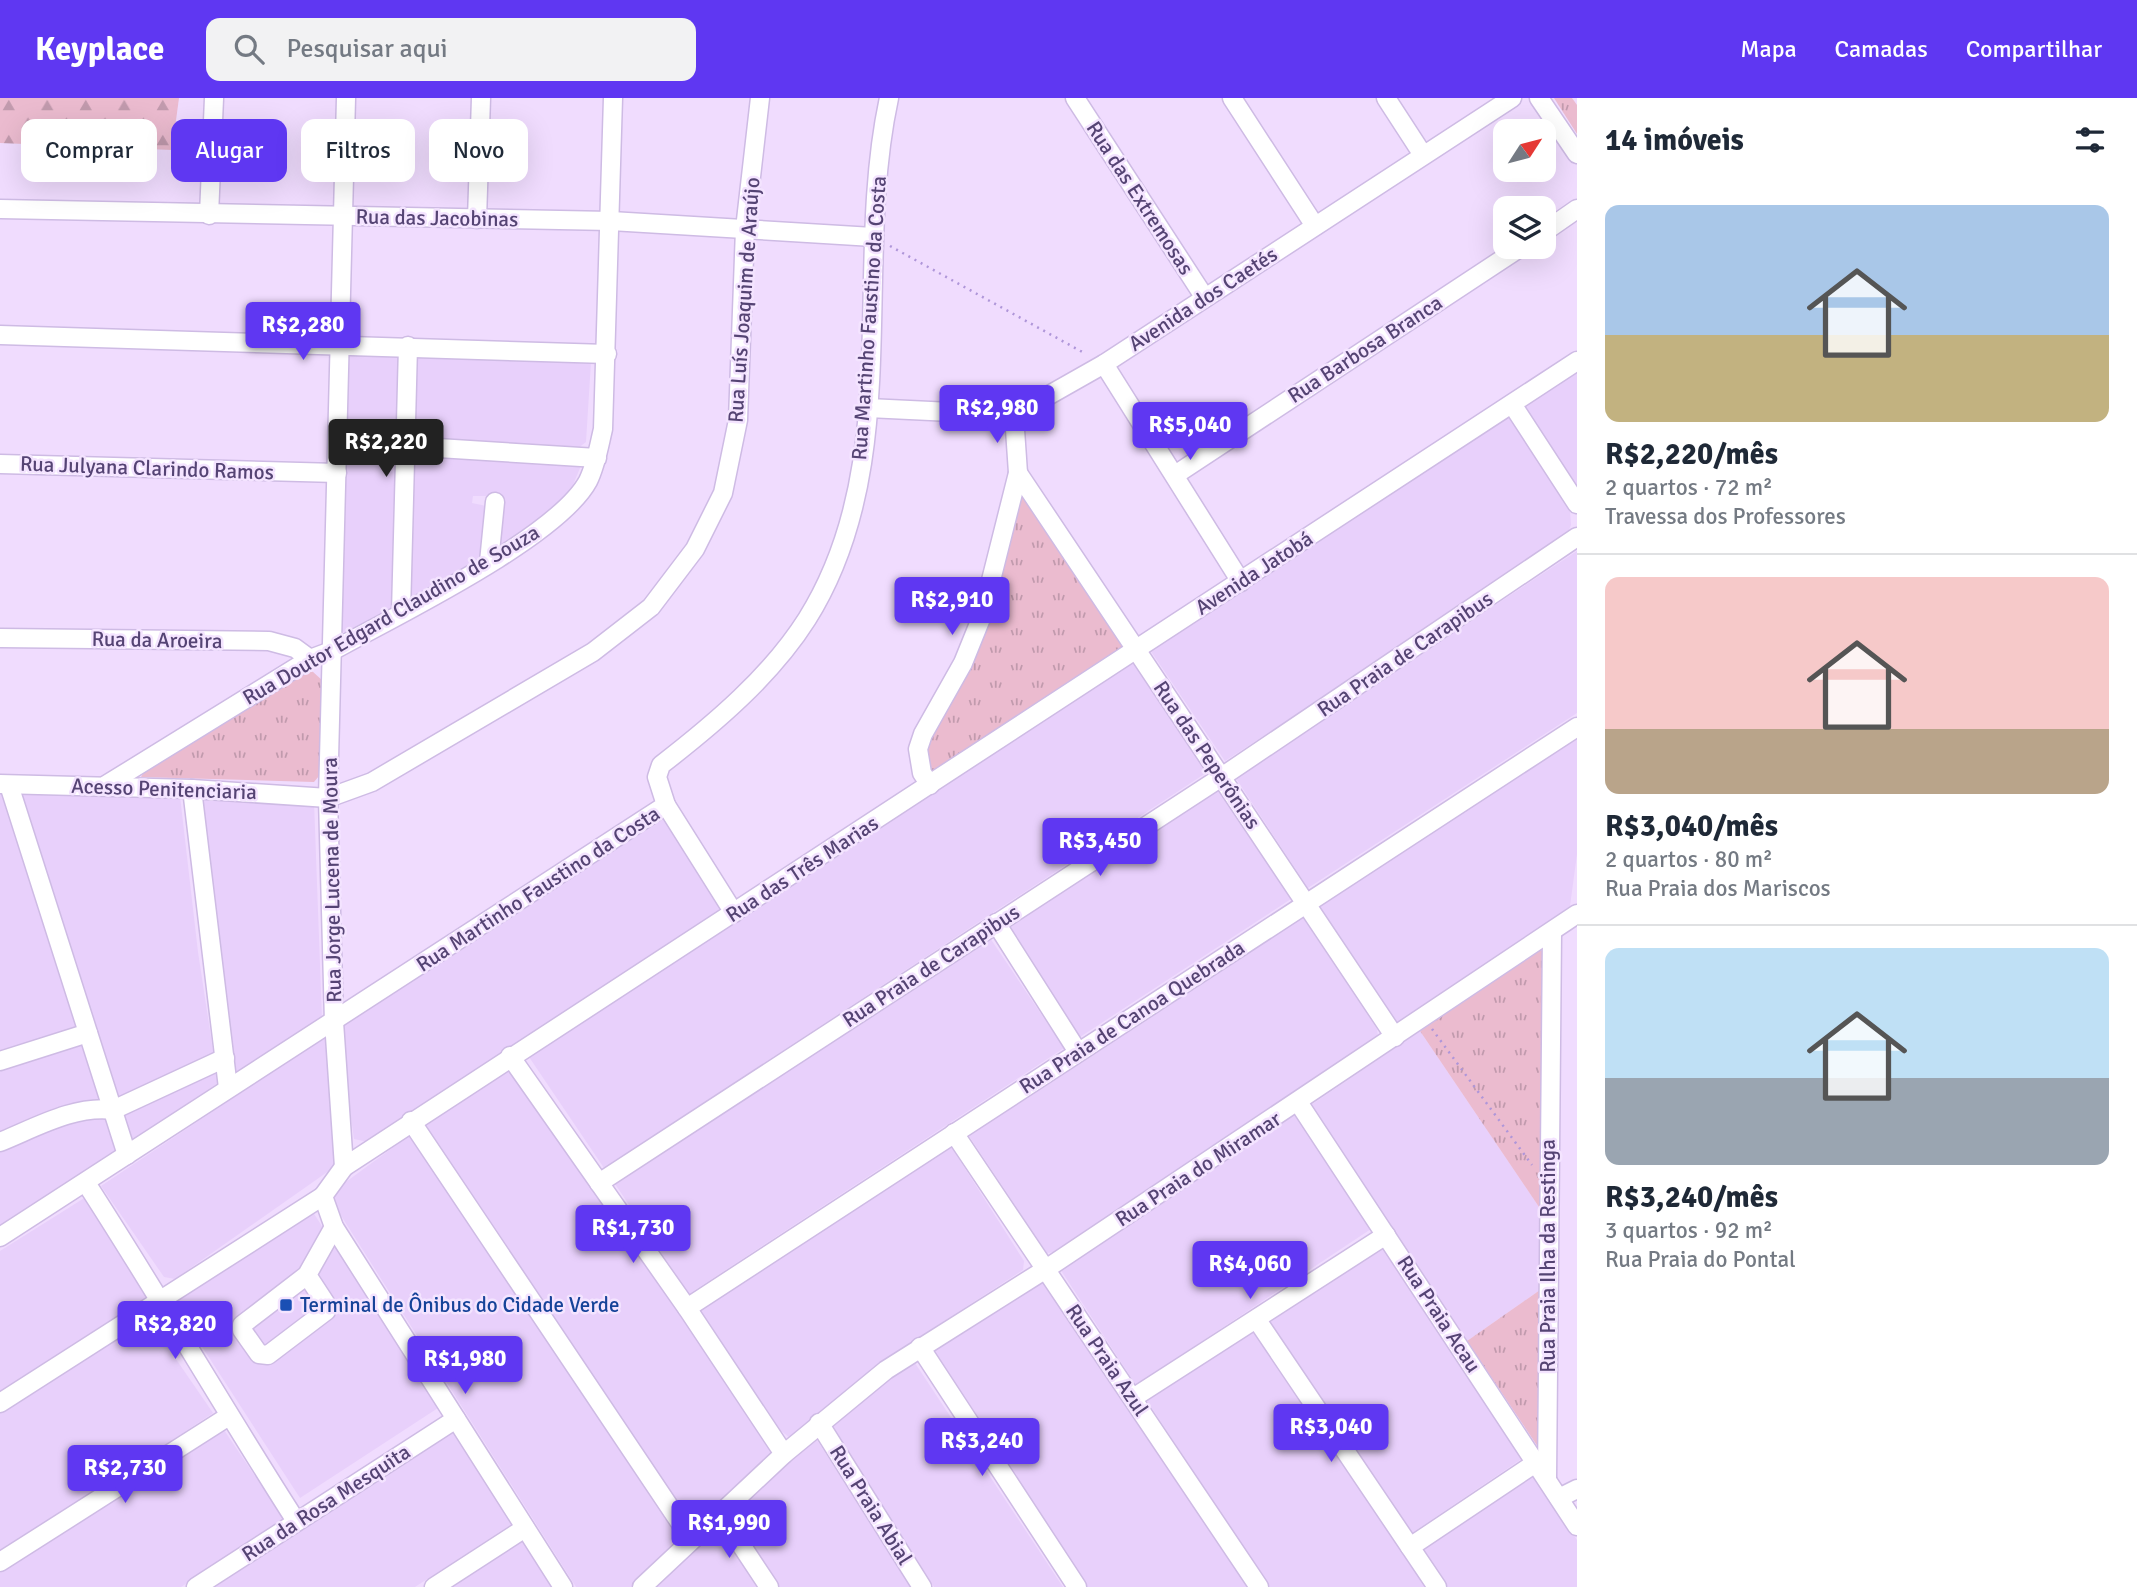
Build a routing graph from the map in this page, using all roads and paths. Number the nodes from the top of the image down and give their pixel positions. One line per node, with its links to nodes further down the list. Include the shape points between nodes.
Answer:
1 (214, 98): 16 (street)
2 (346, 98): 17 (street, Rua Jorge Lucena de Moura)
3 (481, 98): 18 (street)
4 (612, 98): 19 (street, Rua Doutor Edgard Claudino de Souza)
5 (760, 98): 22 (street, Rua Luís Joaquim de Araújo)
6 (888, 98): 23 (street, Rua Martinho Faustino da Costa)
7 (1075, 98): 25 (street, Rua das Extremosas)
8 (1232, 98): 21 (street)
9 (1386, 98): 13 (street)
10 (1512, 98): 13 (street, Avenida dos Caetés)
11 (1539, 98): 12 (street)
12 (1577, 154)
13 (1423, 155): 21 (street, Avenida dos Caetés)
14 (0, 209): 16 (street, Rua das Jacobinas)
15 (1577, 209): 20 (street)
16 (209, 215): 17 (street, Rua das Jacobinas)
17 (342, 218): 18 (street, Rua das Jacobinas); 27 (street, Rua Jorge Lucena de Moura)
18 (477, 219): 19 (street, Rua das Jacobinas)
19 (611, 220): 22 (street, Rua das Jacobinas); 29 (street, Rua Doutor Edgard Claudino de Souza)
20 (1556, 224)
21 (1315, 226): 25 (street, Avenida dos Caetés)
22 (745, 229): 23 (street, Rua das Jacobinas); 57 (street, Rua Luís Joaquim de Araújo, via 738,420 723,493 695,549 651,607 593,652 372,782)
23 (873, 237): 31 (path); 33 (street, Rua Martinho Faustino da Costa)
24 (1503, 259): 40 (street, Rua Barbosa Branca)
25 (1205, 298): 31 (street, Avenida dos Caetés)
26 (0, 335): 27 (street)
27 (338, 344): 28 (street); 38 (street, Rua Jorge Lucena de Moura)
28 (408, 346): 29 (street); 35 (street)
29 (607, 354): 36 (street, Rua Doutor Edgard Claudino de Souza)
30 (1577, 361): 32 (street, Avenida Jatobá)
31 (1104, 364): 34 (street, Avenida dos Caetés); 40 (street)
32 (1512, 404): 42 (street); 45 (street, Avenida Jatobá)
33 (868, 408): 34 (street); 58 (street, Rua Martinho Faustino da Costa, via 858,488 838,555 807,619 723,713 660,765 657,782)
34 (1014, 415): 39 (street)
35 (406, 446): 36 (street); 46 (street)
36 (597, 458): 44 (street, Rua Doutor Edgard Claudino de Souza, via 587,482 565,510)
37 (0, 464): 38 (street, Rua Julyana Clarindo Ramos)
38 (337, 473): 49 (street, Rua Jorge Lucena de Moura)
39 (1018, 473): 48 (street, Rua das Peperônias); 55 (street, via 982,616 963,663 920,742 919,761)
40 (1175, 475): 45 (street)
41 (495, 502): 44 (street)
42 (1577, 504)
43 (1577, 537): 52 (street, Rua Praia de Carapibus)
44 (489, 562): 46 (street, Rua Doutor Edgard Claudino de Souza)
45 (1241, 582): 48 (street, Avenida Jatobá)
46 (401, 612): 49 (street, Rua Doutor Edgard Claudino de Souza)
47 (0, 638): 50 (street, Rua da Aroeira, via 269,641)
48 (1136, 649): 52 (street, Rua das Peperônias); 55 (street, Avenida Jatobá)
49 (334, 650): 50 (street, Rua Doutor Edgard Claudino de Souza); 57 (street, Rua Jorge Lucena de Moura)
50 (310, 659): 54 (street, Rua Doutor Edgard Claudino de Souza)
51 (1577, 727): 59 (street, Rua Praia de Canoa Quebrada)
52 (1223, 776): 59 (street, Rua das Peperônias); 62 (street, Rua Praia de Carapibus)
53 (4, 784): 54 (street, Acesso Penitenciaria); 66 (street)
54 (106, 785): 56 (street, Acesso Penitenciaria)
55 (930, 785): 60 (street, Rua das Três Marias)
56 (192, 789): 57 (street, Acesso Penitenciaria); 70 (street)
57 (328, 798): 65 (street, Rua Jorge Lucena de Moura)
58 (666, 805): 60 (street); 65 (street, Rua Martinho Faustino da Costa)
59 (1305, 903): 67 (street, Rua das Peperônias); 68 (street, Rua Praia de Canoa Quebrada)
60 (734, 913): 69 (street, Rua das Três Marias)
61 (1577, 914): 63 (street, Rua Praia do Miramar)
62 (996, 923): 68 (street); 81 (street, Rua Praia de Carapibus)
63 (1552, 933): 64 (street, Rua Praia do Miramar); 82 (street, Rua Praia Ilha da Restinga)
64 (1424, 1018): 67 (street, Rua Praia do Miramar); 82 (path)
65 (334, 1023): 72 (street, Rua Martinho Faustino da Costa); 79 (street, Rua Jorge Lucena de Moura)
66 (88, 1033): 71 (street); 74 (street)
67 (1395, 1037): 73 (street, Rua Praia do Miramar)
68 (1079, 1052): 76 (street, Rua Praia de Canoa Quebrada)
69 (510, 1056): 75 (street, Rua das Três Marias); 81 (street)
70 (225, 1058): 72 (street); 74 (street)
71 (0, 1060)
72 (228, 1088): 78 (street, Rua Martinho Faustino da Costa)
73 (1298, 1102): 85 (street, Rua Praia Acau); 87 (street, Rua Praia do Miramar)
74 (113, 1110): 77 (street, via 81,1111); 78 (street)
75 (411, 1121): 79 (street, Rua das Três Marias); 107 (street)
76 (954, 1133): 87 (street, Rua Praia Azul); 90 (street, Rua Praia de Canoa Quebrada)
77 (0, 1142)
78 (127, 1155): 80 (street, Rua Martinho Faustino da Costa)
79 (344, 1167): 83 (street)
80 (86, 1182): 86 (street, Rua Martinho Faustino da Costa); 89 (street)
81 (599, 1183): 90 (street)
82 (1548, 1186): 100 (street, Rua Praia Ilha da Restinga)
83 (323, 1196): 84 (street); 89 (street)
84 (334, 1227): 88 (street); 96 (street)
85 (1387, 1235): 91 (street); 99 (street, Rua Praia Acau)
86 (0, 1237)
87 (1046, 1269): 92 (street, Rua Praia do Miramar); 93 (street, Rua Praia Azul)
88 (307, 1275): 88 (street, via 326,1311 268,1355 259,1354 242,1325)
89 (162, 1300): 94 (street); 95 (street)
90 (687, 1308): 98 (street)
91 (1257, 1320): 93 (street); 108 (street)
92 (920, 1347): 97 (street, Rua Praia do Miramar); 116 (street)
93 (1133, 1398): 117 (street, Rua Praia Azul)
94 (0, 1403)
95 (229, 1416): 104 (street); 109 (street)
96 (457, 1419): 104 (street, Rua da Rosa Mesquita); 106 (street)
97 (819, 1423): 98 (street, Rua Praia do Miramar); 115 (street, Rua Praia Abial)
98 (784, 1454): 103 (street, Rua Praia do Miramar)
99 (1537, 1462): 100 (street, Rua Praia Acau); 108 (street)
100 (1548, 1479): 102 (street, Rua Praia Acau)
101 (1577, 1489): 102 (street)
102 (1559, 1499): 105 (street, Rua Praia Acau)
103 (720, 1513): 107 (street, Rua Praia do Miramar); 114 (street)
104 (296, 1521): 110 (street, Rua da Rosa Mesquita)
105 (1577, 1526)
106 (525, 1528): 111 (street); 112 (street)
107 (691, 1539): 113 (street, Rua Praia do Miramar)
108 (1410, 1547): 118 (street)
109 (0, 1562)
110 (196, 1587)
111 (434, 1587)
112 (563, 1587)
113 (642, 1587)
114 (769, 1587)
115 (922, 1587)
116 (1077, 1587)
117 (1259, 1587)
118 (1437, 1587)

